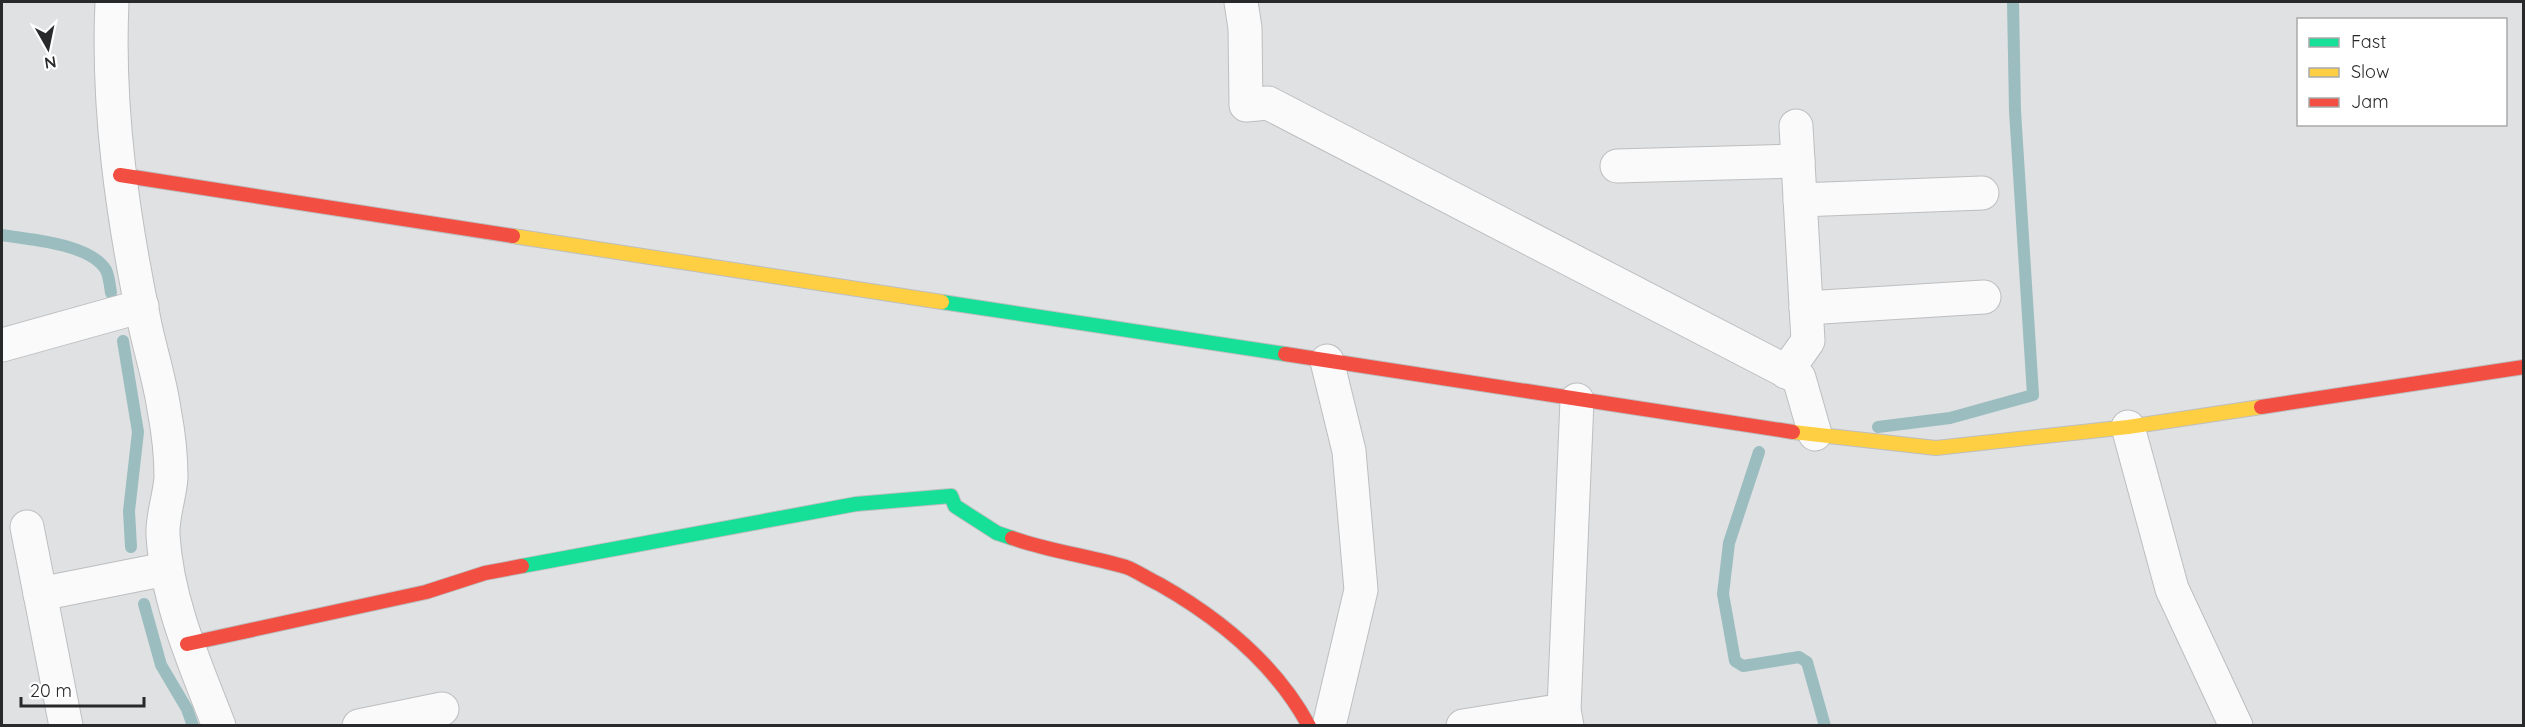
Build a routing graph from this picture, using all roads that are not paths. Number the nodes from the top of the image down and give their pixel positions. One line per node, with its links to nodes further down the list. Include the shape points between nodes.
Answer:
1 (112, 2): 6 (street, via 110,53)
2 (1241, 2): 15 (street, via 1246,105 1268,103)
3 (1796, 126): 4 (street)
4 (1798, 161): 5 (street); 8 (street)
5 (1617, 166)
6 (120, 175): 10 (street); 13 (street)
7 (1982, 193): 8 (street)
8 (1800, 200): 11 (street)
9 (1984, 297): 11 (street)
10 (142, 306): 12 (street); 20 (street, via 165,410 171,478 163,532)
11 (1806, 308): 15 (street, via 1808,341)
12 (2, 345)
13 (1327, 361): 16 (street); 29 (street, via 1349,451 1361,590)
14 (2523, 367): 17 (street)
15 (1786, 372): 18 (street, via 1799,378)
16 (1577, 400): 18 (street); 24 (street)
17 (2128, 428): 18 (street, via 1936,448); 31 (street, via 2172,589)
18 (1815, 434)
19 (27, 526): 21 (street)
20 (166, 569): 21 (street); 22 (street)
21 (40, 594): 25 (street)
22 (187, 644): 26 (street); 28 (street, via 426,592 485,573 856,504 951,496 955,506 997,533 1129,568 1190,602 1256,655 1297,704)
23 (442, 709): 27 (street)
24 (1566, 718): 30 (street)
25 (66, 726)
26 (219, 726)
27 (359, 726)
28 (1309, 726)
29 (1329, 726)
30 (1463, 726)
31 (2236, 726)

